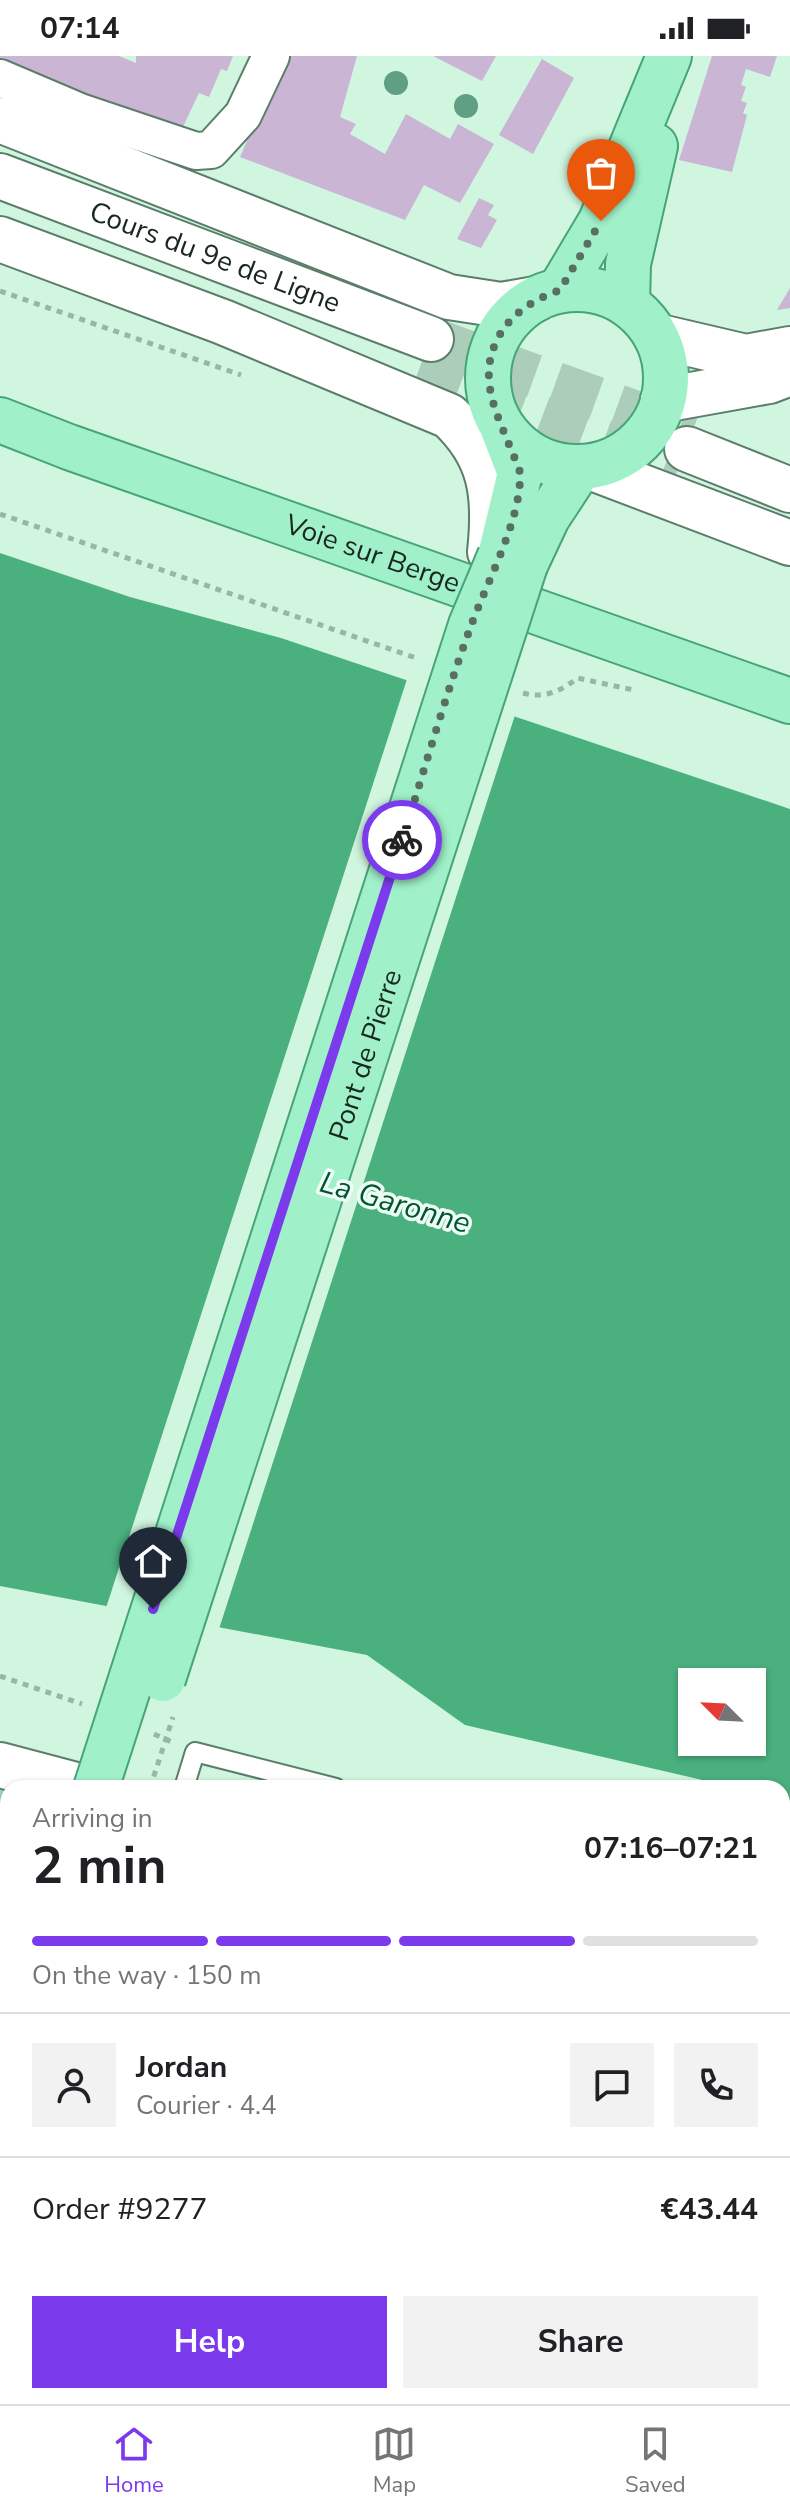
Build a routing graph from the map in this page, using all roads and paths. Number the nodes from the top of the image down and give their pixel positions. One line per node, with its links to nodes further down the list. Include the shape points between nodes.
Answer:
1 (271, 56): 4 (street, via 243,115 211,150 164,143)
2 (669, 56): 10 (main road, via 601,221)
3 (676, 56): 11 (main road, via 628,264)
4 (0, 78)
5 (0, 120): 10 (main road, via 449,297 501,305)
6 (0, 176): 7 (main road, Cours du 9e de Ligne, via 424,355)
7 (0, 214)
8 (0, 239): 26 (main road, via 223,322 449,416 470,436 486,467)
9 (0, 291): 15 (path)
10 (548, 295): 11 (main road, via 583,289); 18 (main road, via 512,317 495,342 489,386)
11 (627, 304): 12 (main road)
12 (656, 336): 13 (main road, via 746,357); 16 (main road, via 666,376)
13 (790, 349)
14 (790, 373): 16 (main road)
15 (249, 378)
16 (663, 400): 20 (main road, via 642,439 624,455)
17 (0, 420): 30 (main road, Voie sur Berge)
18 (503, 429): 20 (main road, via 523,450 548,463); 26 (main road, Pont de Pierre, via 520,473)
19 (686, 450): 21 (main road); 22 (main road); 23 (main road)
20 (587, 469): 25 (main road); 26 (main road, Pont de Pierre)
21 (790, 470)
22 (790, 490)
23 (790, 512)
24 (0, 514): 27 (path)
25 (790, 543)
26 (505, 558): 33 (main road, Pont de Pierre, bridge, via 466,640); 34 (main road, Pont de Pierre, bridge)
27 (434, 664)
28 (643, 691): 29 (path, via 577,678 563,690 533,696)
29 (519, 692)
30 (790, 701)
31 (0, 1765): 32 (main road)
32 (57, 1780)
33 (99, 1780)
34 (130, 1780)
35 (186, 1780): 36 (lane, via 195,1752)
36 (305, 1780)

